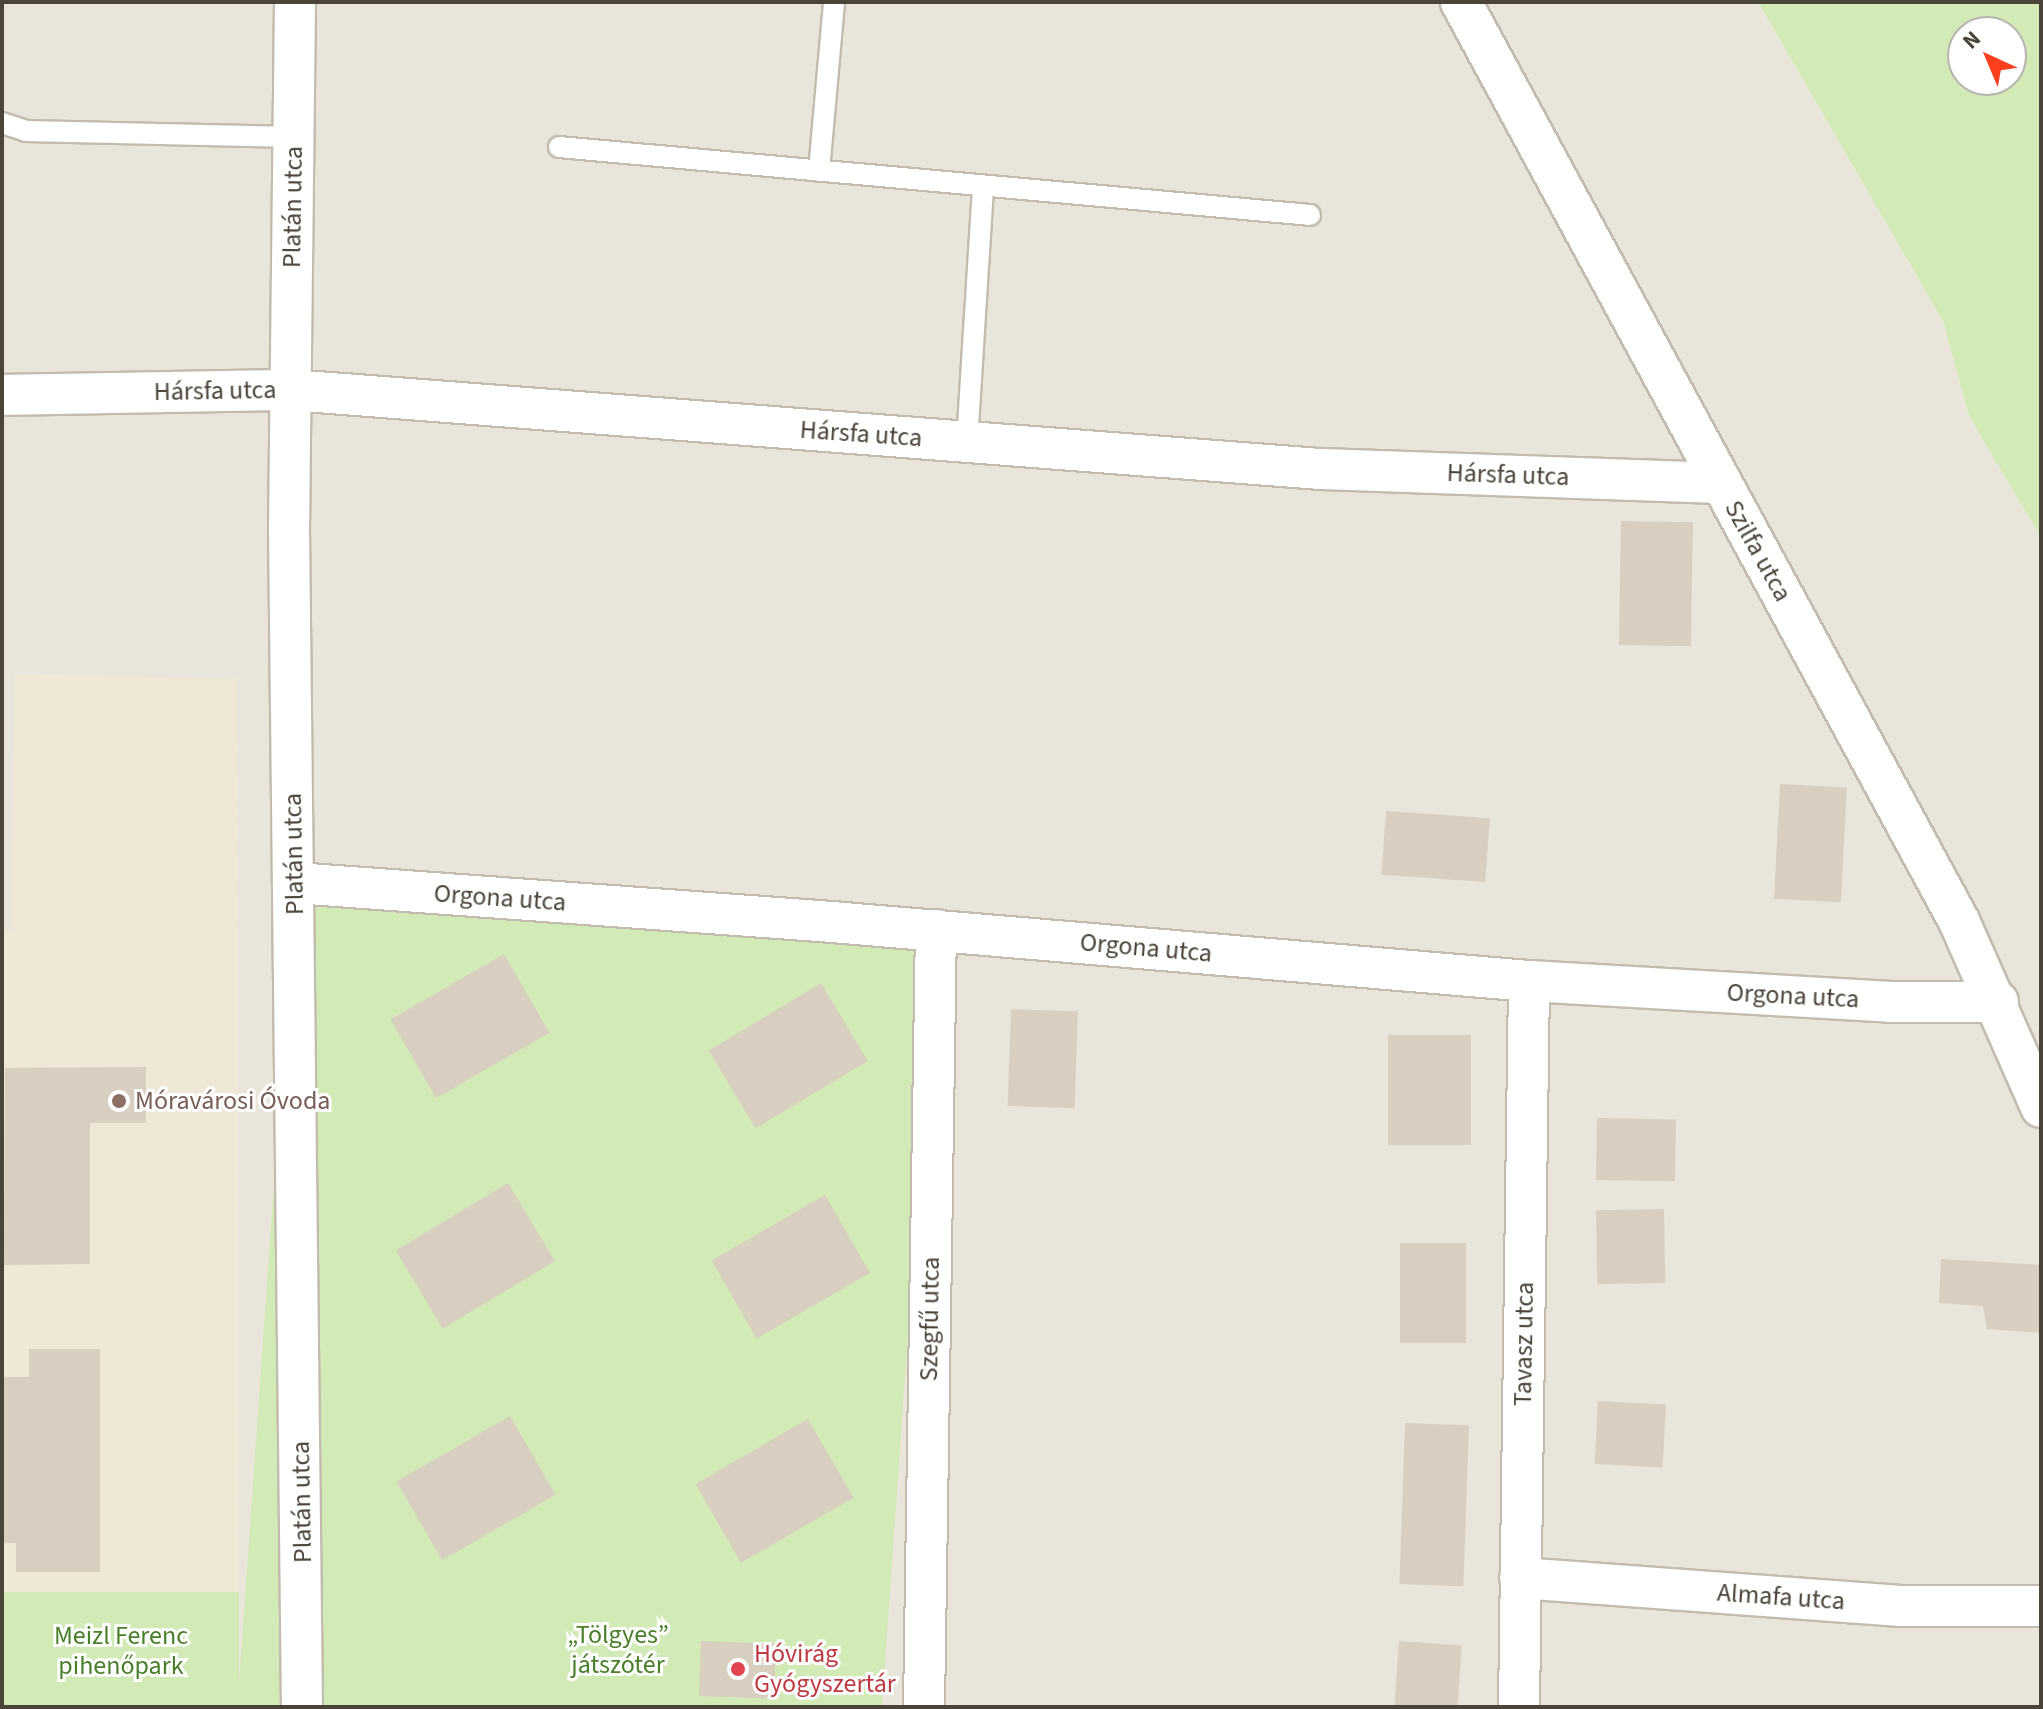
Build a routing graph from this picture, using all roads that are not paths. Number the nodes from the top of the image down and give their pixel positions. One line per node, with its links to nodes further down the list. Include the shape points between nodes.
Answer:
1 (295, 2): 5 (street, Platán utca)
2 (834, 2): 7 (lane)
3 (1461, 2): 13 (street, Szilfa utca)
4 (2, 123): 5 (lane, via 26,131)
5 (294, 137): 10 (street, Platán utca)
6 (559, 147): 7 (lane)
7 (819, 171): 8 (lane)
8 (983, 186): 9 (lane); 12 (lane)
9 (1310, 215)
10 (291, 390): 11 (street, Hársfa utca); 12 (street, Hársfa utca); 14 (street, Platán utca)
11 (2, 395)
12 (967, 442): 13 (street, Hársfa utca, via 1321,469)
13 (1721, 483): 17 (street, Szilfa utca)
14 (295, 883): 15 (street, Orgona utca); 21 (street, Platán utca)
15 (936, 930): 16 (street, Orgona utca); 22 (street, Szegfű utca)
16 (1529, 981): 17 (street, Orgona utca, via 1891,1002); 19 (street, Tavasz utca)
17 (2018, 1022): 18 (street, Szilfa utca)
18 (2041, 1107)
19 (1520, 1578): 20 (street, Almafa utca, via 1901,1606); 23 (street, Tavasz utca)
20 (2041, 1606)
21 (302, 1707)
22 (924, 1707)
23 (1519, 1707)

